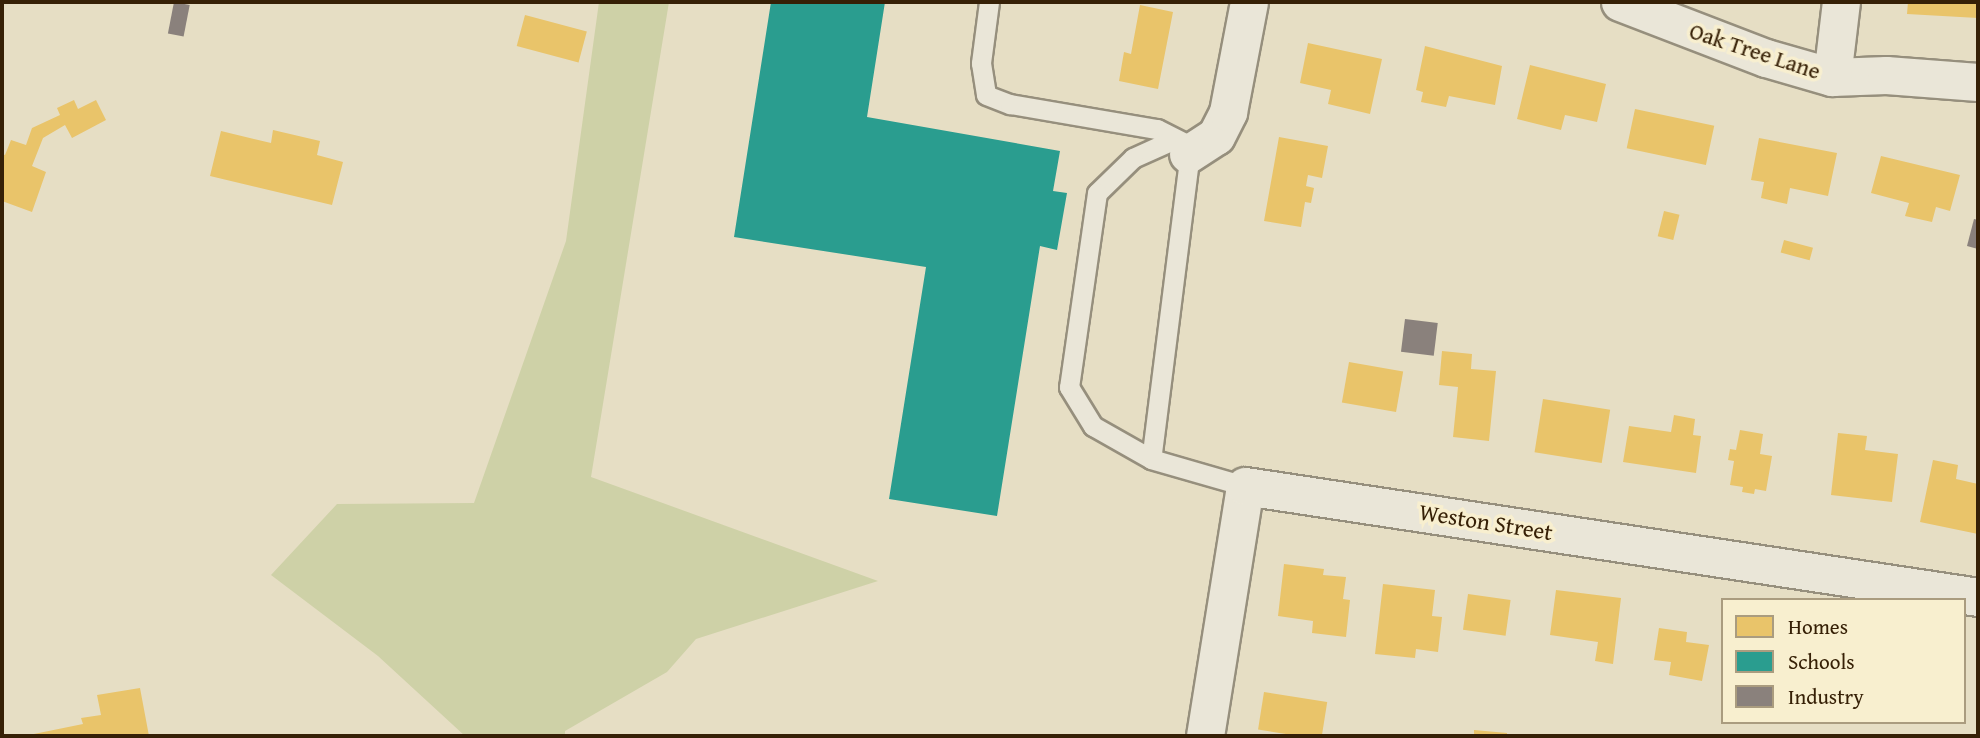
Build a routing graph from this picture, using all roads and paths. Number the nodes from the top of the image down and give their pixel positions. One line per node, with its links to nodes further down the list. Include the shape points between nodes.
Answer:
1 (989, 2): 7 (lane, via 981,63 986,95 1010,104 1157,130)
2 (1250, 2): 7 (street, via 1228,112 1216,136)
3 (1620, 2): 5 (street, Oak Tree Lane, via 1755,54)
4 (1841, 2): 5 (street)
5 (1832, 77): 6 (street, Oak Tree Lane, via 1886,75)
6 (1978, 82)
7 (1182, 146): 8 (lane); 8 (lane, via 1133,158 1097,193 1069,387 1093,426)
8 (1151, 459): 9 (lane)
9 (1245, 486): 10 (street, Weston Street); 11 (street)
10 (1978, 597)
11 (1205, 736)

